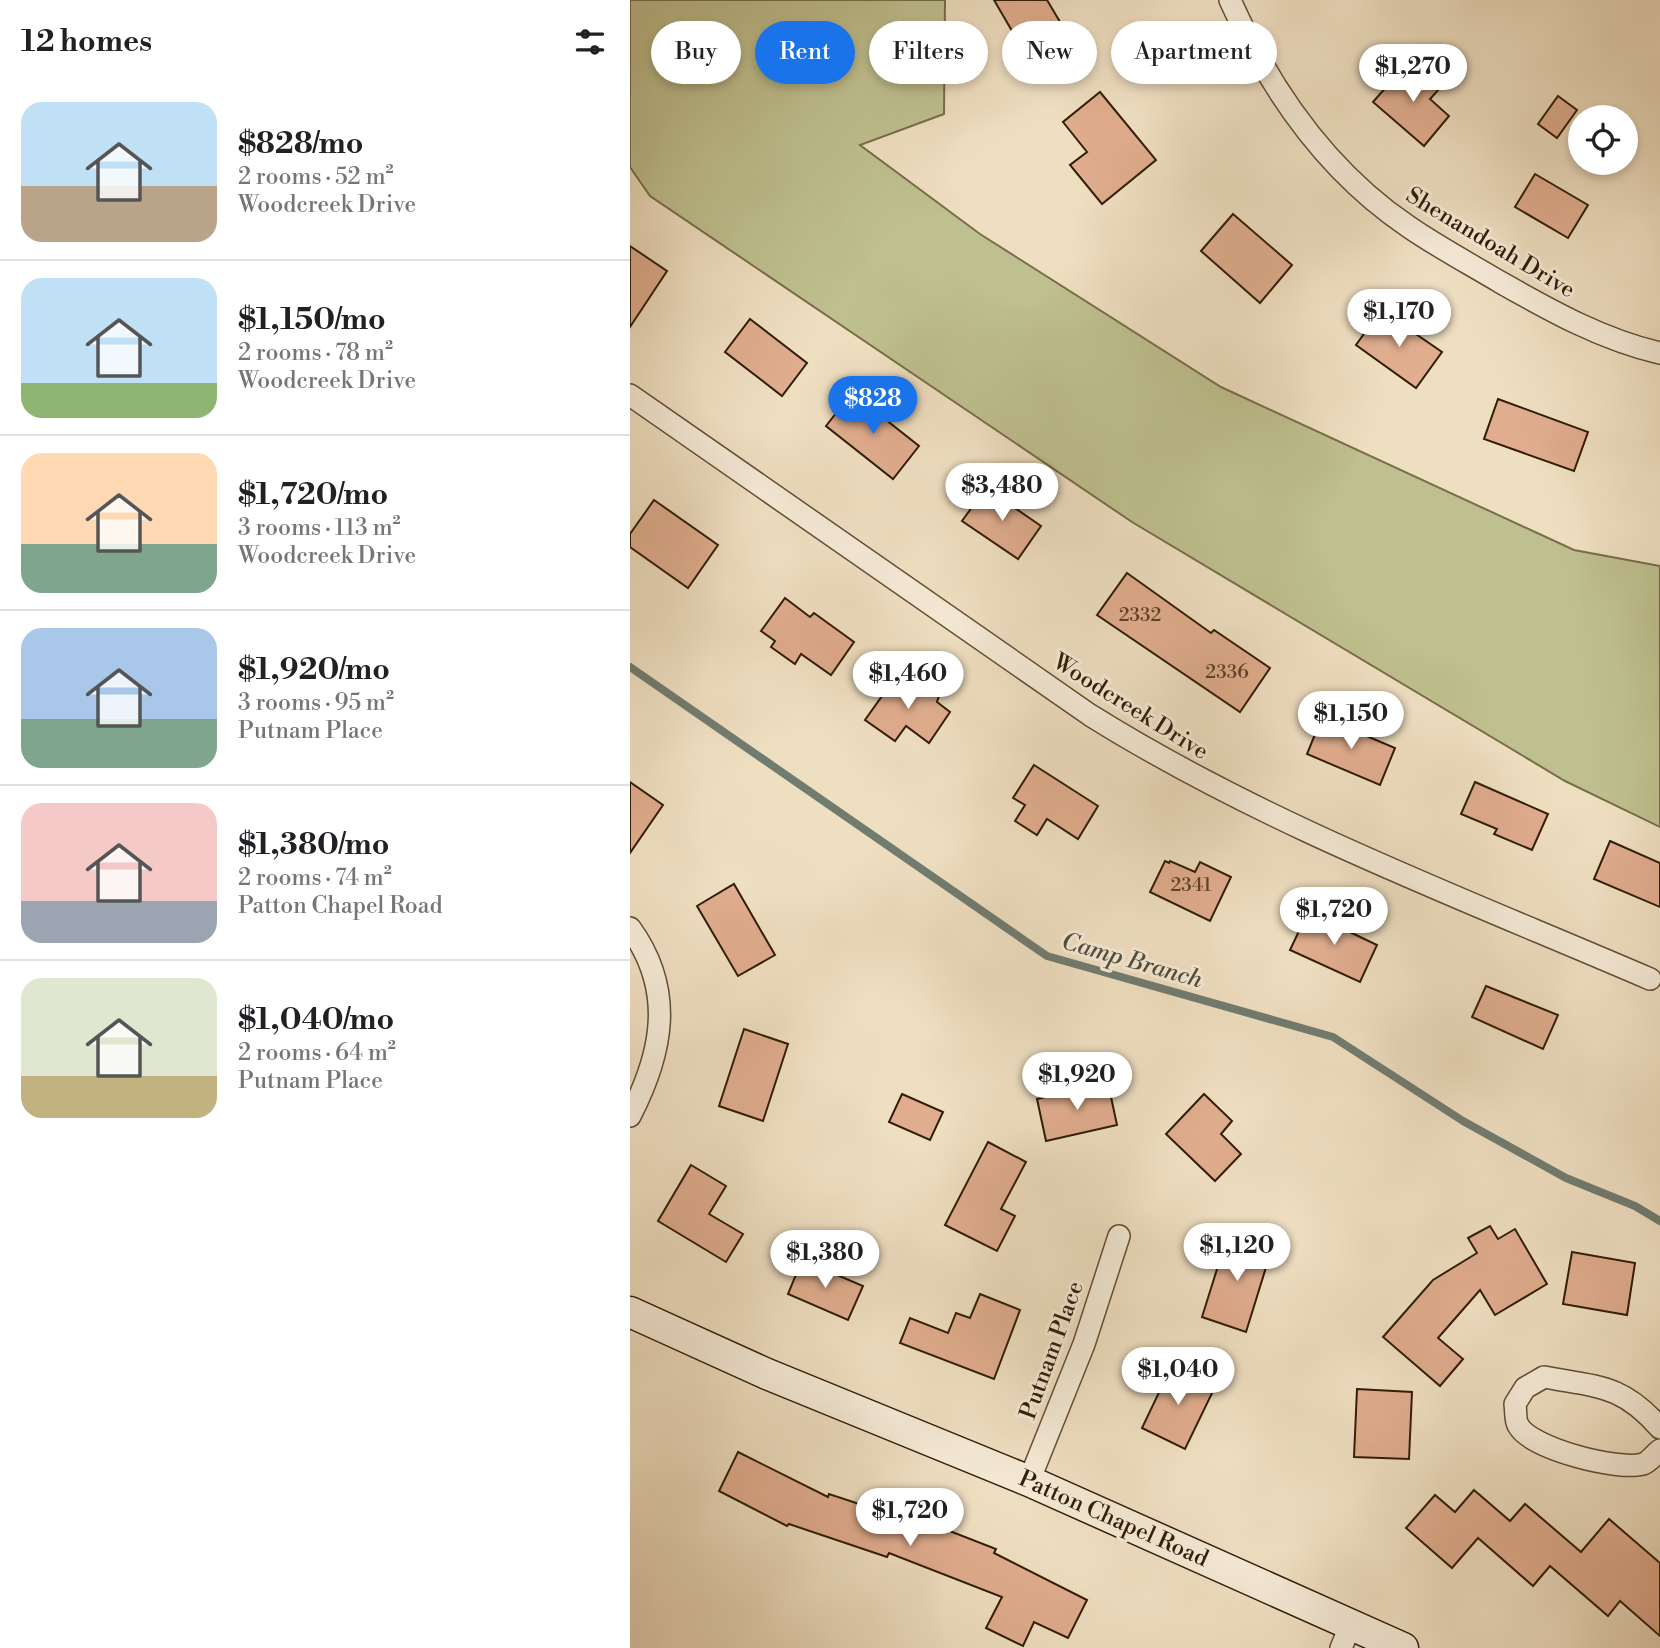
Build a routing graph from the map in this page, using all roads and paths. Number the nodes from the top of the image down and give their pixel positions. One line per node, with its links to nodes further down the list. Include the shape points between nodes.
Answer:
1 (1230, 0): 2 (street, Shenandoah Drive, via 1251,48 1294,116 1381,206 1528,298 1585,327)
2 (1660, 353)
3 (630, 395): 5 (street, Woodcreek Drive, via 1090,715 1155,755 1256,808)
4 (630, 929): 6 (street, via 645,949 658,987 661,1023 655,1055)
5 (1650, 979)
6 (630, 1116)
7 (1119, 1236): 11 (street, Putnam Place, via 1084,1344)
8 (630, 1312): 11 (street, Patton Chapel Road, via 767,1374)
9 (1660, 1428): 10 (street, via 1643,1408 1614,1390 1544,1377 1525,1388 1515,1404 1518,1424 1528,1437 1559,1451 1620,1464 1644,1464)
10 (1660, 1450)
11 (1029, 1480): 12 (street, Patton Chapel Road)
12 (1346, 1636): 13 (street, Patton Chapel Road)
13 (1403, 1648)

